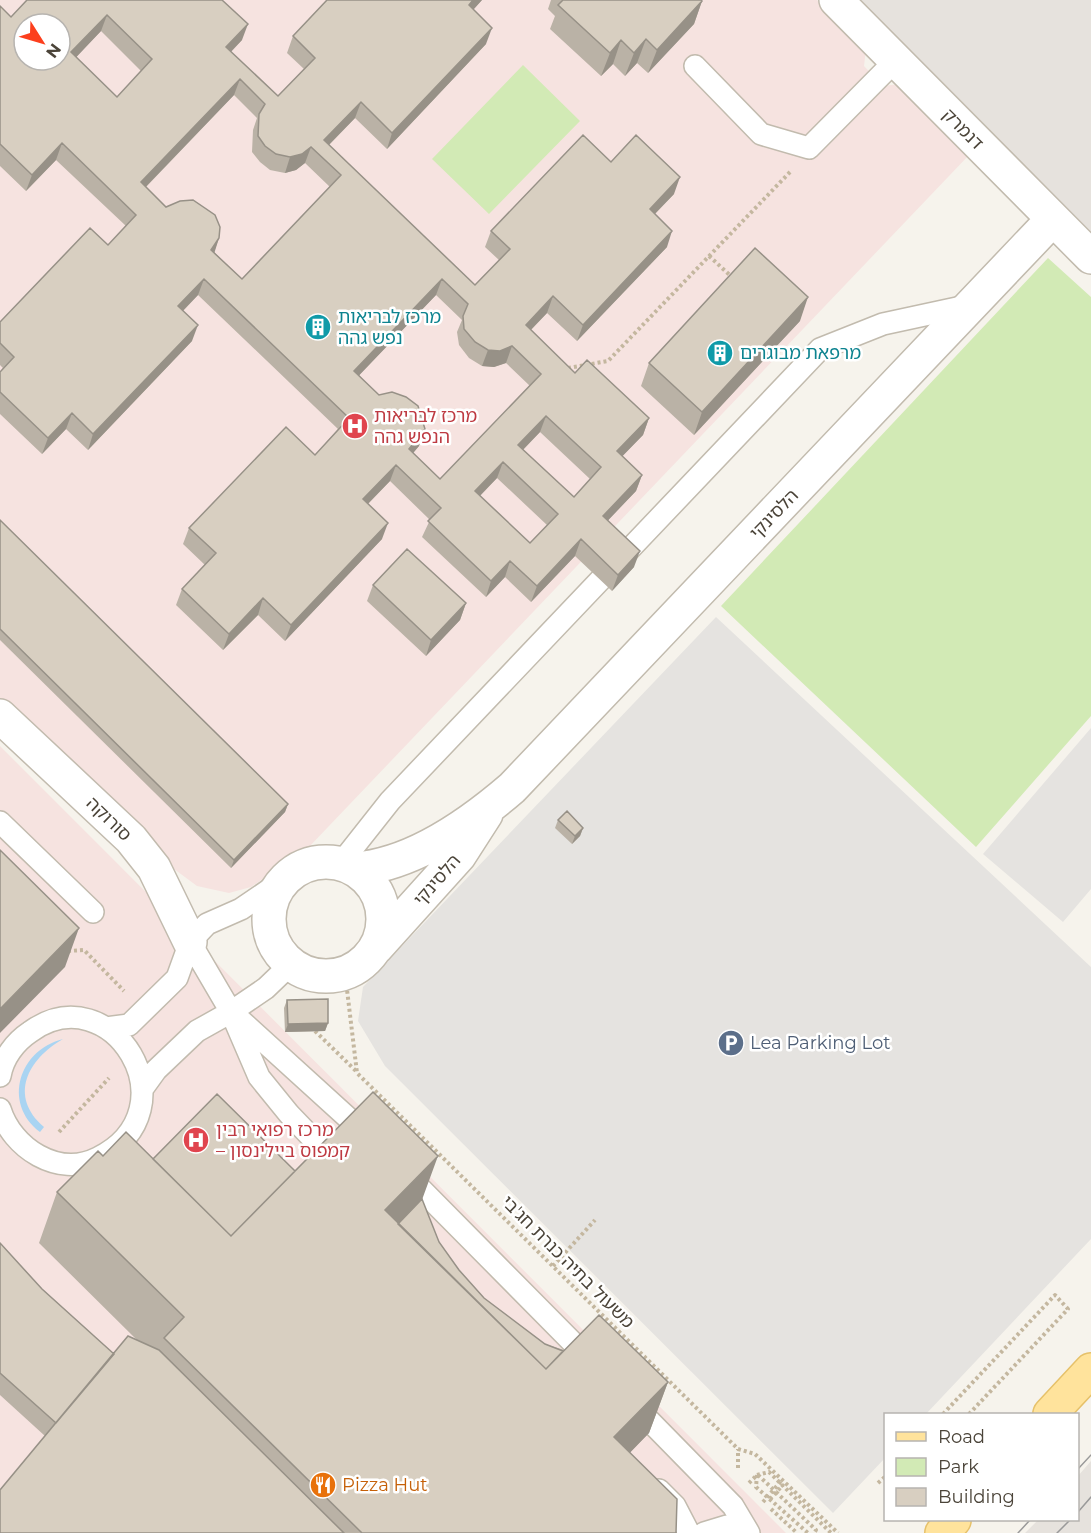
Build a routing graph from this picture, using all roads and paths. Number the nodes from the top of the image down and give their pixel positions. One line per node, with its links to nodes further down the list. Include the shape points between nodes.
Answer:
1 (836, 0): 2 (street, דנמרק)
2 (896, 60): 3 (lane, via 809,148 761,134); 5 (street, דנמרק)
3 (695, 66)
4 (797, 165): 6 (path)
5 (1053, 219): 7 (street, דנמרק); 9 (street, הלסינקי)
6 (709, 256): 8 (path); 10 (path, via 608,361)
7 (1091, 257)
8 (737, 282)
9 (974, 304): 12 (street, הלסינקי, via 527,774); 14 (lane, via 883,324 820,349 390,801)
10 (559, 371)
11 (2, 721): 17 (street, סורוקה, via 131,839 154,868)
12 (492, 806): 14 (street, הלסינקי, via 410,857 381,867); 18 (street, הלסינקי, via 459,856)
13 (0, 822): 16 (lane)
14 (348, 866): 15 (street, via 326,861 310,863); 18 (street, via 370,880 380,896 384,915)
15 (282, 881): 17 (lane, via 241,909 207,924); 20 (street, via 268,915 270,934 278,951)
16 (93, 912)
17 (190, 942): 22 (lane, via 177,978); 23 (lane)
18 (375, 950): 21 (street, via 362,964)
19 (61, 951): 22 (path, via 84,950)
20 (291, 964): 21 (street, via 307,974 326,977); 23 (lane, via 266,988)
21 (345, 973): 27 (path)
22 (144, 1011): 24 (lane, via 129,1025)
23 (231, 1012): 29 (lane, via 197,1031); 32 (lane, via 259,1077); 50 (lane, via 388,1157 733,1506)
24 (106, 1028): 26 (lane); 28 (lane, via 71,1018 36,1028 8,1054)
25 (315, 1031): 27 (path, משעול בתיה כנרת חג'בי)
26 (132, 1053): 29 (lane); 31 (path)
27 (357, 1072): 34 (path, משעול בתיה כנרת חג'בי)
28 (0, 1076)
29 (143, 1088): 30 (lane, via 141,1106 124,1140 110,1152 75,1164 37,1156 21,1145 8,1130)
30 (0, 1109)
31 (75, 1115)
32 (355, 1183)
33 (595, 1220): 34 (path)
34 (553, 1266): 42 (path, משעול בתיה כנרת חג'בי, via 738,1449 755,1454)
35 (1091, 1370): 38 (main road)
36 (944, 1413): 37 (path, via 1055,1295 1068,1309)
37 (973, 1413)
38 (1051, 1413)
39 (641, 1472): 48 (lane, via 675,1506)
40 (757, 1475): 42 (path, bridge, via 769,1472); 44 (path, bridge); 45 (path, bridge, via 756,1487)
41 (884, 1477): 43 (path)
42 (783, 1482): 44 (path, bridge); 46 (path); 53 (path, bridge); 54 (path, משעול בתיה כנרת חג'בי)
43 (878, 1483)
44 (776, 1492): 45 (path, bridge); 52 (path, via 816,1530)
45 (770, 1499): 51 (path, bridge)
46 (763, 1502)
47 (953, 1521): 55 (main road)
48 (689, 1533)
49 (704, 1533): 50 (lane, via 727,1526)
50 (748, 1533)
51 (808, 1533)
52 (814, 1533)
53 (831, 1533)
54 (838, 1533)
55 (942, 1533)

